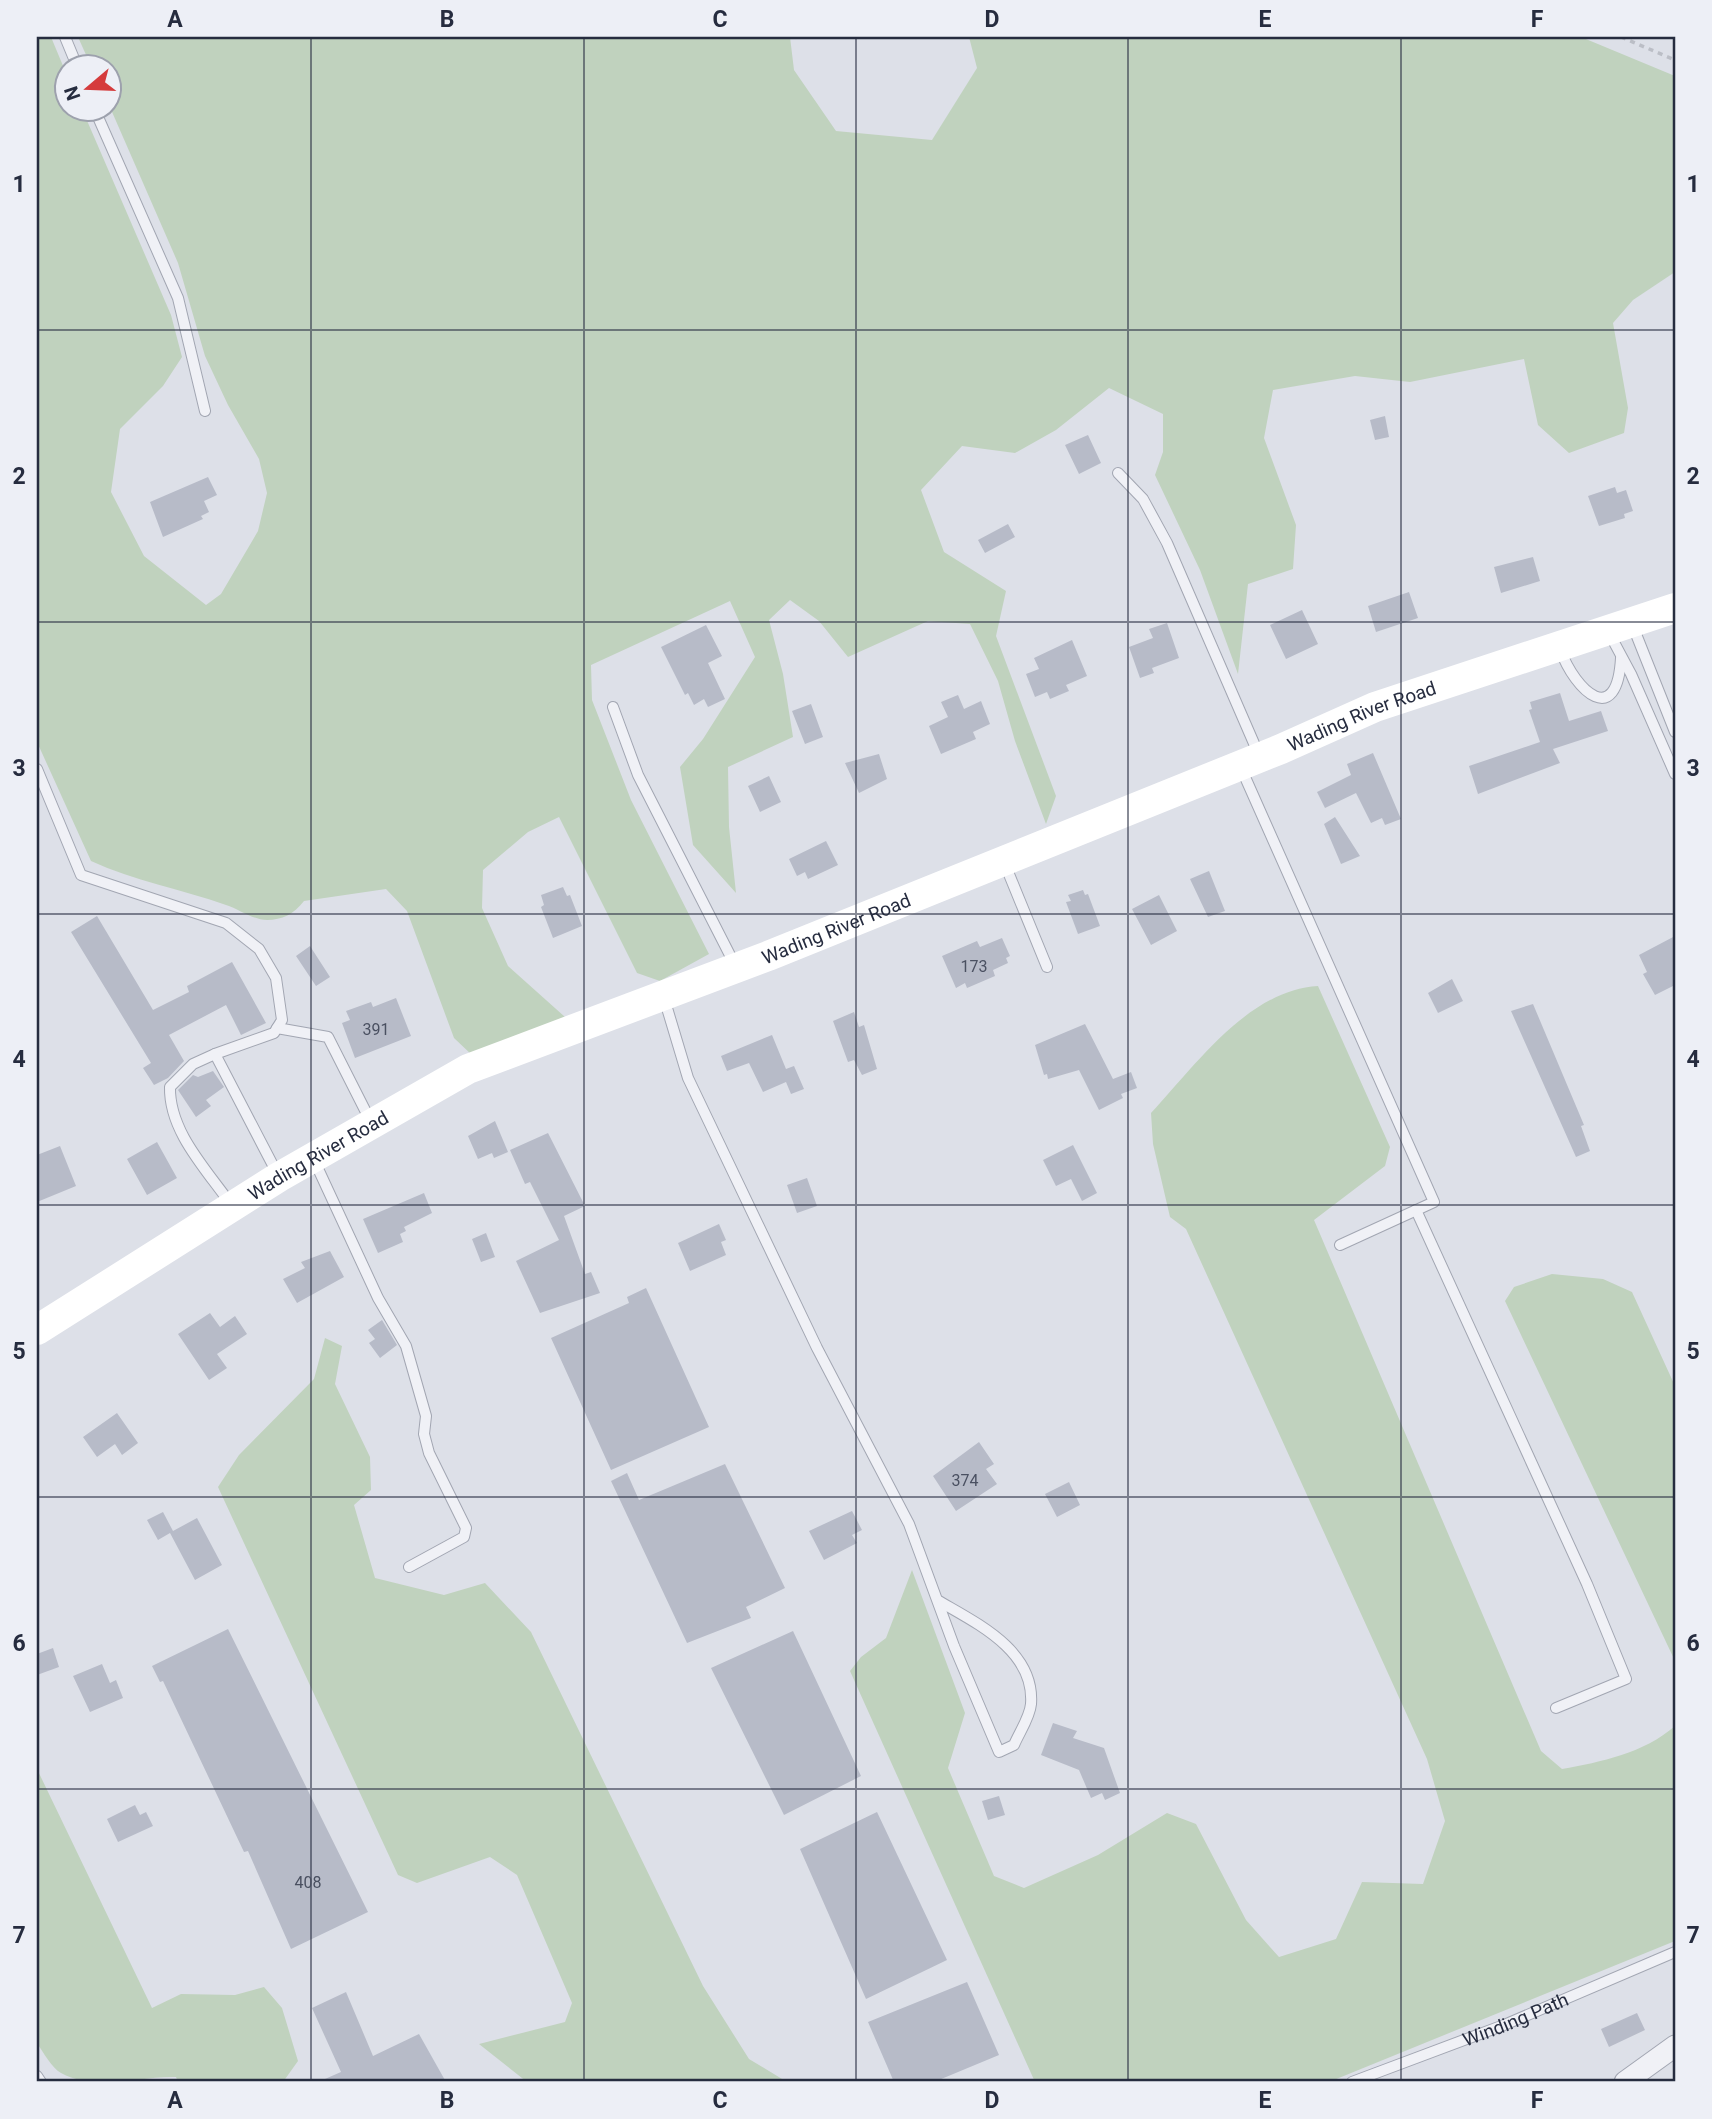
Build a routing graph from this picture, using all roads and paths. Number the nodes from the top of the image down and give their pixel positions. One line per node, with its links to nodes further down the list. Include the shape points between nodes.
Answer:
1 (1621, 37): 2 (path)
2 (1675, 60)
3 (100, 122): 4 (lane, via 178,298)
4 (205, 411)
5 (1118, 473): 11 (lane, via 1143,499 1167,543)
6 (1675, 608): 7 (main road, Wading River Road)
7 (1620, 635): 8 (main road, Wading River Road); 8 (lane, via 1619,683 1604,697 1579,688); 10 (lane, via 1645,664); 13 (lane)
8 (1559, 644): 11 (main road, Wading River Road, via 1375,707)
9 (613, 707): 16 (lane, via 638,775)
10 (1675, 732)
11 (1250, 761): 14 (main road, Wading River Road); 24 (lane, via 1434,1202)
12 (37, 769): 18 (lane, via 80,875 226,923 259,949 276,978 282,1020)
13 (1675, 774)
14 (1003, 861): 15 (lane); 16 (main road, Wading River Road)
15 (1047, 967)
16 (736, 968): 17 (main road, Wading River Road)
17 (663, 995): 20 (main road, Wading River Road, via 468,1069); 28 (lane, via 688,1078 727,1167 909,1524)
18 (277, 1028): 19 (lane); 20 (lane, via 328,1037)
19 (215, 1055): 22 (lane); 23 (lane, via 193,1064 170,1087 170,1107 180,1132)
20 (371, 1124): 21 (main road, Wading River Road)
21 (313, 1157): 22 (main road, Wading River Road); 27 (lane, via 378,1298 406,1346 426,1416 429,1454 466,1528 464,1537)
22 (279, 1177): 23 (main road, Wading River Road)
23 (233, 1207): 26 (main road, Wading River Road)
24 (1416, 1210): 25 (lane); 29 (lane, via 1626,1679)
25 (1340, 1245)
26 (37, 1330)
27 (409, 1567)
28 (937, 1600): 28 (lane, via 999,1752 1014,1745 1031,1705 1028,1673 998,1637)
29 (1556, 1708)
30 (1675, 1952): 34 (lane, Winding Path, via 1504,2025)
31 (1675, 2046): 35 (street)
32 (37, 2076): 33 (lane)
33 (41, 2082)
34 (1352, 2082)
35 (1625, 2082)

